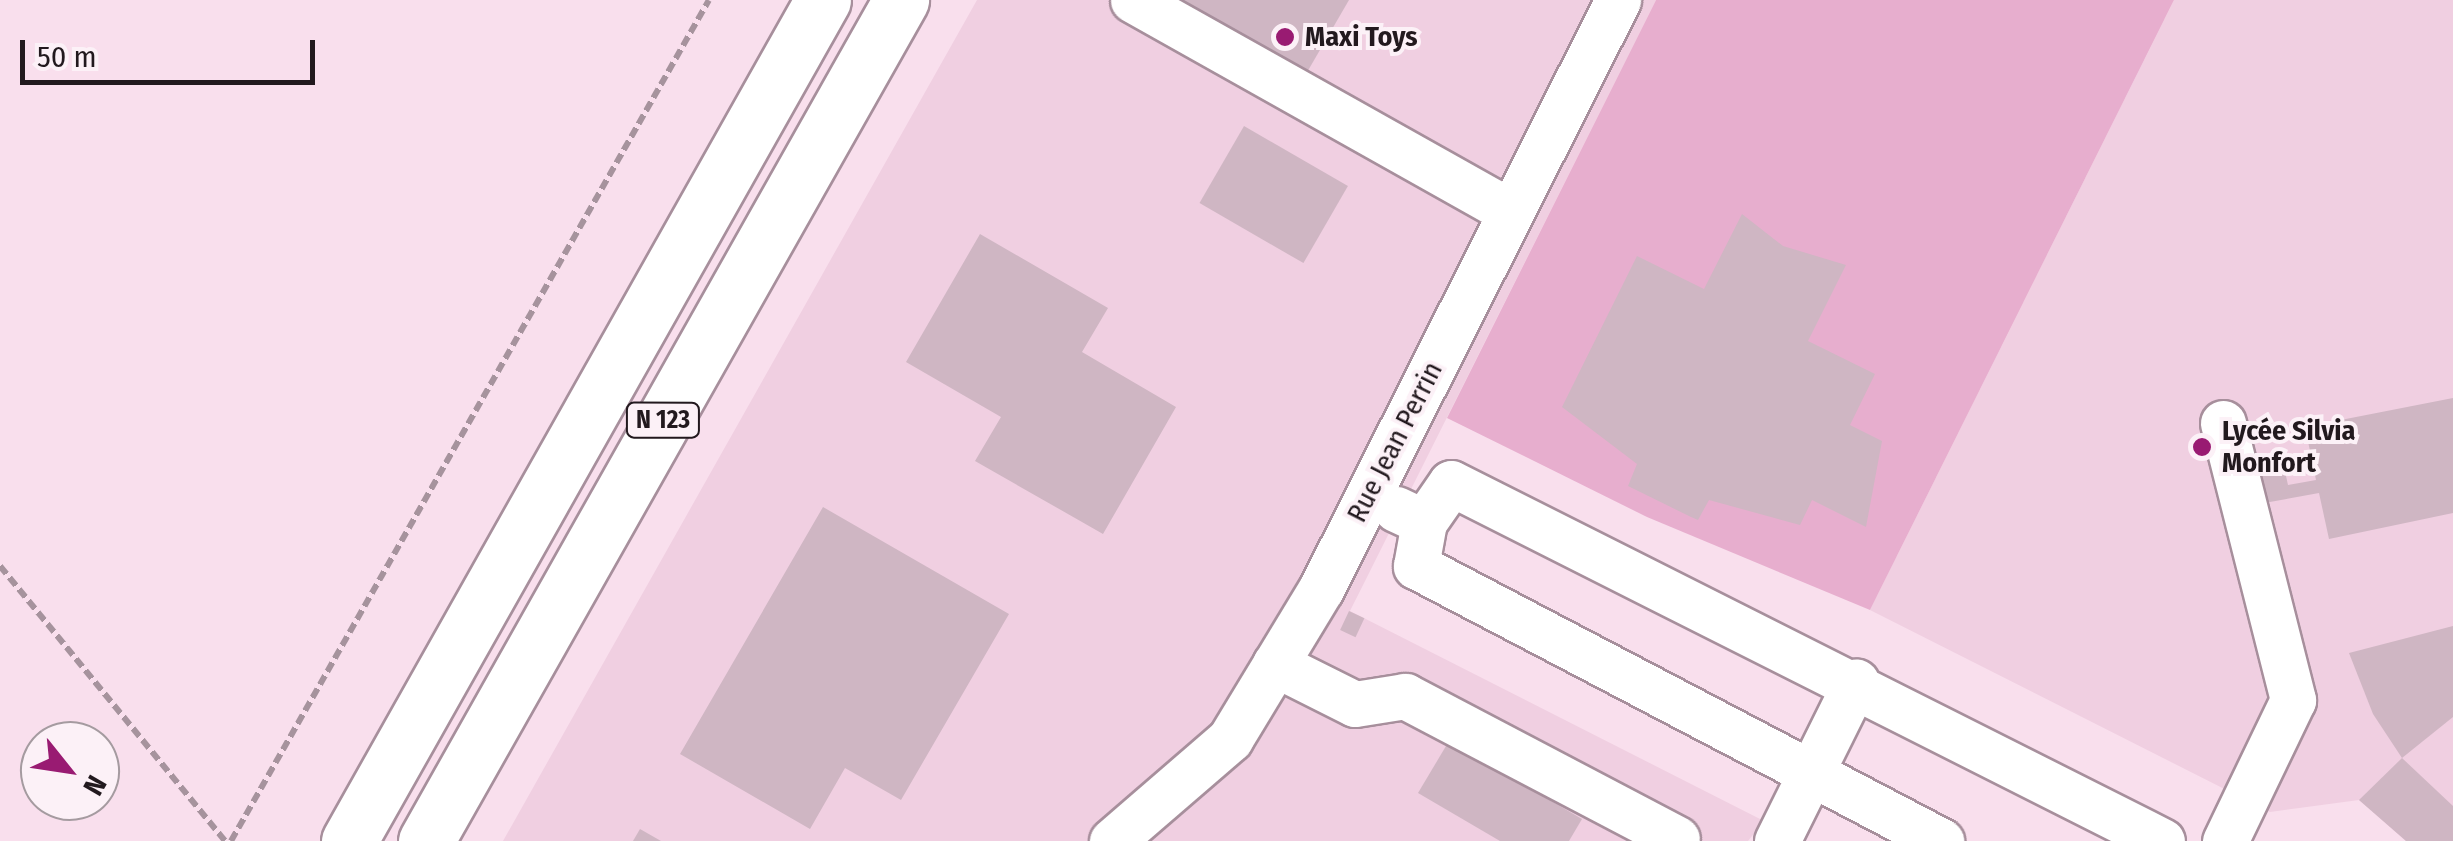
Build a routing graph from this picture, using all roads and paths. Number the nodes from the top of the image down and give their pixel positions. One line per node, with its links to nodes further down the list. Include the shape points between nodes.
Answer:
1 (709, 0): 15 (path)
2 (822, 0): 16 (main road, N 123)
3 (901, 0): 17 (main road, N 123)
4 (1132, 0): 6 (street)
5 (1618, 0): 6 (street, Rue Jean Perrin)
6 (1511, 212): 8 (street, Rue Jean Perrin)
7 (2223, 423): 22 (street, via 2294,700)
8 (1368, 496): 9 (street); 11 (street, Rue Jean Perrin)
9 (1424, 522): 12 (street, via 1451,483); 13 (street, via 1416,566)
10 (0, 566): 15 (path)
11 (1275, 664): 14 (street, via 1355,704 1405,696); 18 (street, Rue Jean Perrin, via 1230,739)
12 (1856, 682): 13 (street); 21 (street)
13 (1808, 772): 19 (street); 20 (street)
14 (1677, 839)
15 (228, 841)
16 (349, 841)
17 (426, 841)
18 (1112, 841)
19 (1777, 841)
20 (1941, 841)
21 (2162, 841)
22 (2224, 841)

